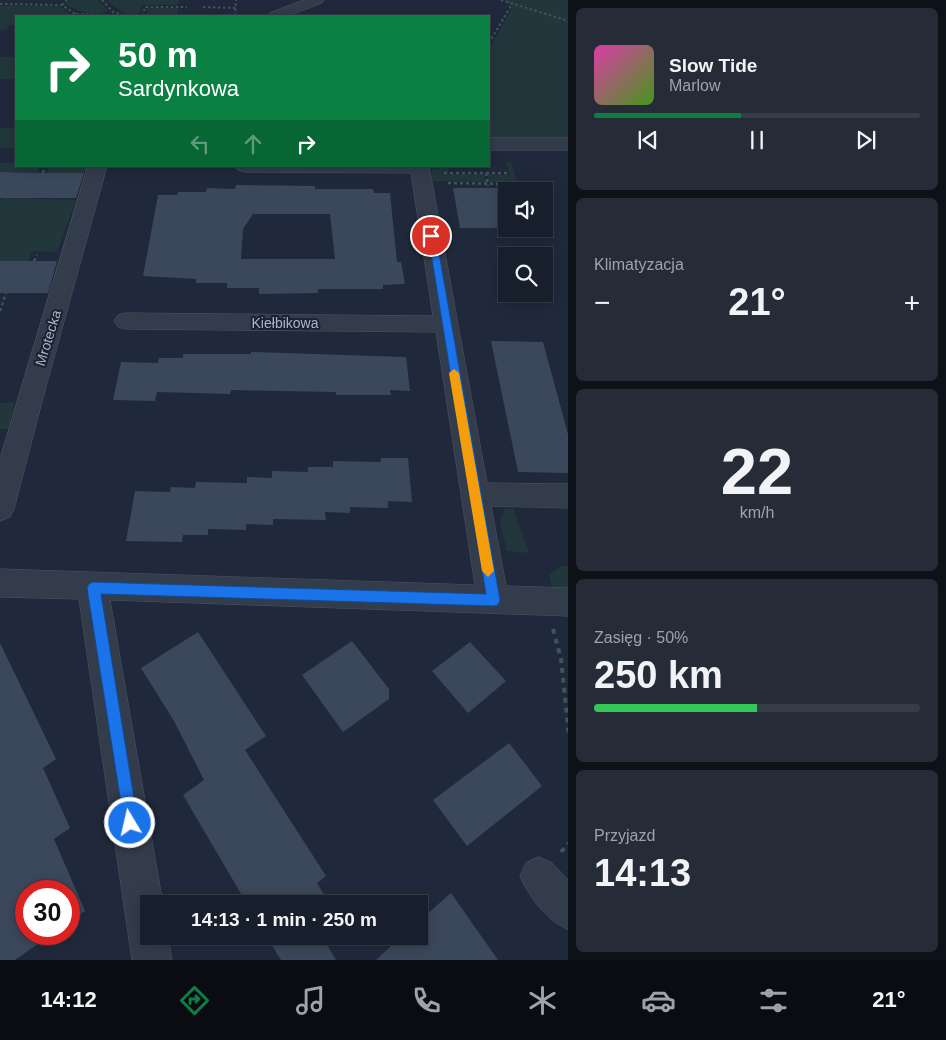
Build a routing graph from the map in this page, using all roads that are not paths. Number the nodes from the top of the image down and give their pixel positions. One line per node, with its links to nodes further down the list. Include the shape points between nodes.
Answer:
1 (315, 0): 2 (street)
2 (278, 15)
3 (490, 144): 4 (street)
4 (568, 144)
5 (98, 167): 12 (street, Mrotecka, via 28,402)
6 (275, 167): 7 (street)
7 (425, 172): 9 (street)
8 (126, 322): 9 (street, Kiełbikowa)
9 (444, 324): 10 (street)
10 (475, 494): 11 (street); 15 (street)
11 (568, 496)
12 (0, 510)
13 (0, 583): 14 (street)
14 (93, 588): 15 (street); 19 (street)
15 (493, 600): 16 (street)
16 (557, 602)
17 (539, 876): 18 (street)
18 (568, 911)
19 (152, 960)

